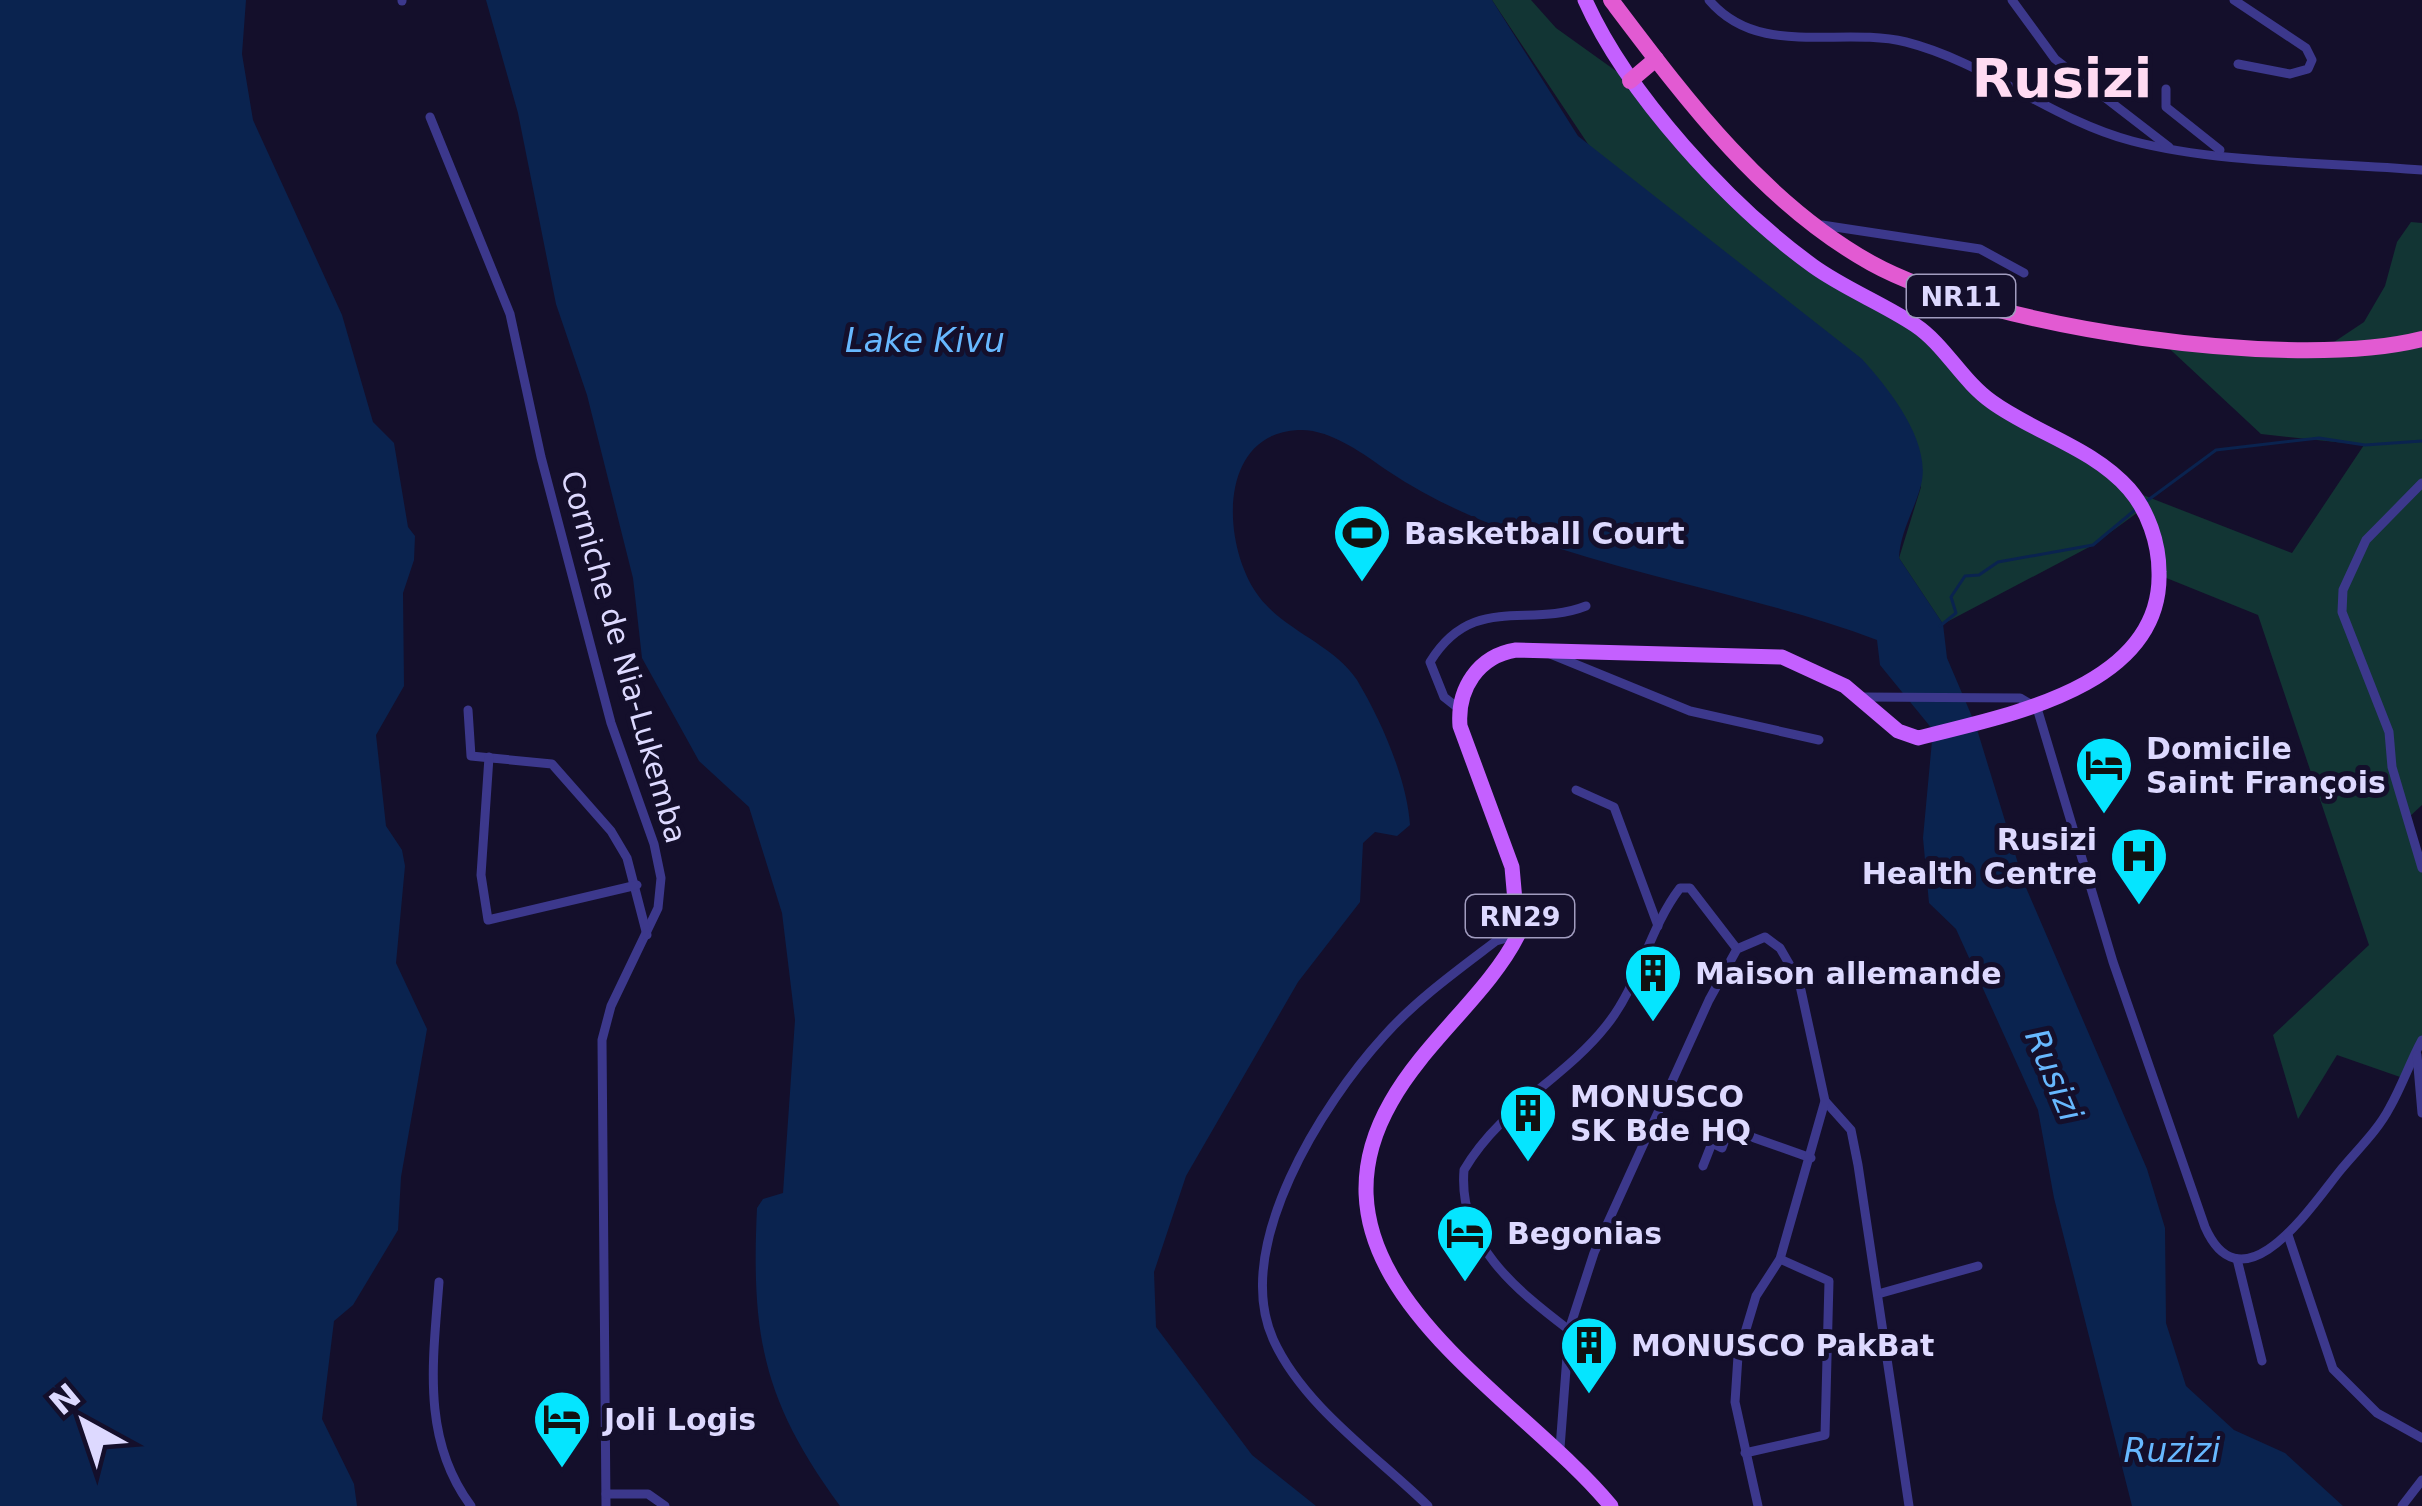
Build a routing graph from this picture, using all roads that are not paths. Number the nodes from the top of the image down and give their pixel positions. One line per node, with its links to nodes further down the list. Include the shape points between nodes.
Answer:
1 (1585, 0): 8 (main road)
2 (1611, 0): 6 (highway, NR11)
3 (1709, 0): 11 (street, via 1742,29 1764,35 1926,47 2092,127)
4 (2012, 0): 11 (street, via 2055,59)
5 (2234, 0): 7 (street, via 2312,60 2290,74)
6 (1656, 59): 8 (highway); 14 (highway, NR11, via 1735,155)
7 (2238, 64)
8 (1630, 82): 22 (main road, via 1706,167 1812,265 1916,326 1986,398 2097,461 2130,490 2159,553 2152,613 2100,673)
9 (2166, 89): 12 (street, via 2166,107)
10 (430, 117): 31 (street, Corniche de Nia-Lukemba, via 510,314 611,723 654,844 661,878)
11 (2169, 147): 12 (street)
12 (2224, 153): 13 (street)
13 (2422, 170)
14 (1816, 225): 15 (street, via 1980,249); 16 (highway, NR11, via 1873,264 2014,314 2240,348 2386,348)
15 (2024, 273)
16 (2422, 339)
17 (2422, 483): 27 (street, via 2366,540 2351,565 2342,612 2389,732)
18 (1586, 606): 21 (street, via 1492,614 1454,637 1430,662 1444,697)
19 (1544, 650): 20 (main road, via 1782,656); 21 (main road, via 1489,660 1467,682); 24 (street, via 1641,695)
20 (1862, 697): 22 (street, via 2005,697); 22 (main road, via 1898,731 1918,738)
21 (1458, 707): 30 (main road, RN29, via 1512,867)
22 (2037, 708): 40 (street, via 2205,1227)
23 (468, 710): 25 (street, via 467,749)
24 (1819, 740)
25 (489, 757): 28 (street, via 546,761 561,770 611,831); 28 (street, via 481,875 488,920)
26 (1576, 790): 29 (street, via 1614,807)
27 (2422, 868)
28 (637, 885): 31 (street)
29 (1658, 926): 32 (street, via 1676,892 1690,888); 44 (street, via 1637,979 1601,1032 1532,1090 1464,1169 1466,1216 1484,1250)
30 (1518, 935): 47 (main road, RN29, via 1389,1105 1369,1158 1368,1216 1380,1261 1414,1311); 53 (street, via 1496,941 1386,1034 1334,1104 1269,1230 1261,1293 1274,1342 1310,1394)
31 (648, 937): 50 (street, Corniche de Nia-Lukemba, via 615,996 602,1040)
32 (1737, 949): 34 (street, via 1765,937 1789,962); 44 (street, via 1594,1253)
33 (2420, 1045): 35 (street); 38 (street, via 2389,1111)
34 (1825, 1101): 36 (street); 43 (street, via 1851,1130)
35 (2422, 1113)
36 (1811, 1159): 37 (street, via 1730,1129 1722,1148 1712,1143); 39 (street)
37 (1703, 1166)
38 (2288, 1235): 40 (street); 46 (street, via 2333,1369 2377,1413)
39 (1780, 1259): 48 (street, via 1756,1296 1738,1356); 48 (street, via 1829,1281 1825,1435)
40 (2237, 1259): 45 (street)
41 (1978, 1266): 43 (street)
42 (439, 1282): 51 (street, via 434,1429)
43 (1878, 1294): 56 (street)
44 (1569, 1330): 47 (street)
45 (2262, 1361)
46 (2422, 1438)
47 (1560, 1448): 54 (main road, RN29)
48 (1745, 1453): 55 (street)
49 (2422, 1480): 57 (street)
50 (606, 1500): 52 (street, via 648,1494)
51 (471, 1506)
52 (665, 1506)
53 (1428, 1506)
54 (1611, 1506)
55 (1758, 1506)
56 (1909, 1506)
57 (2402, 1506)

